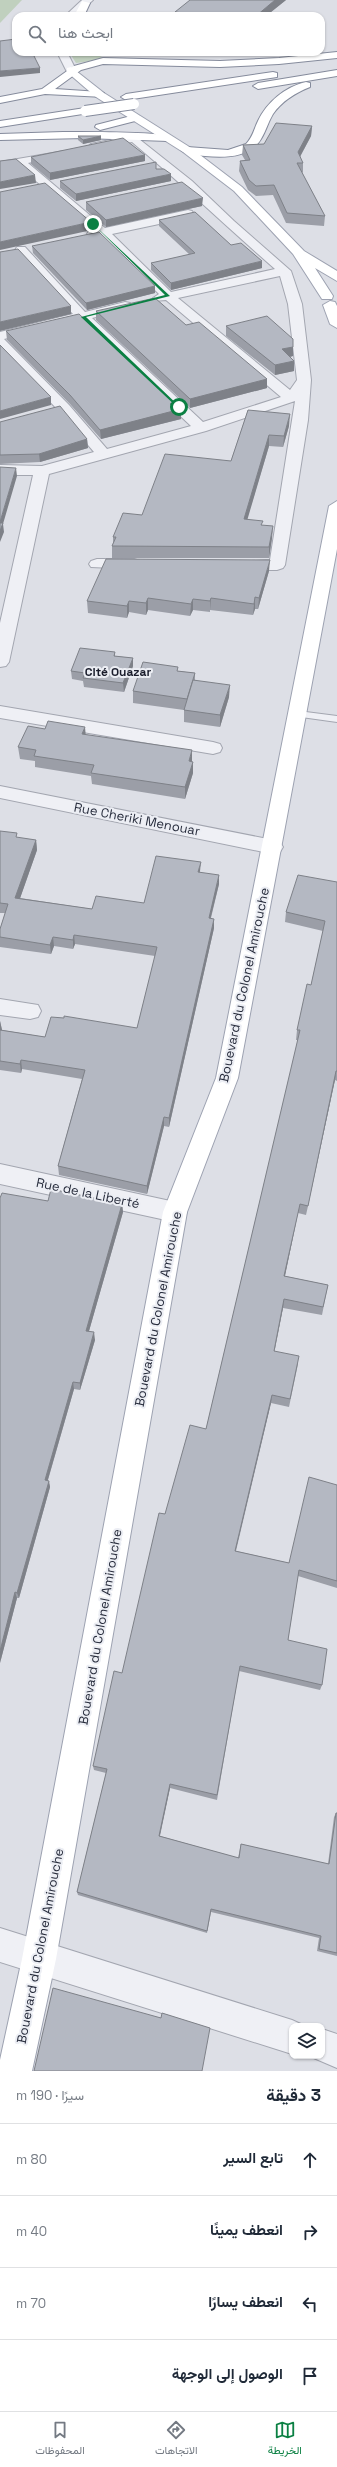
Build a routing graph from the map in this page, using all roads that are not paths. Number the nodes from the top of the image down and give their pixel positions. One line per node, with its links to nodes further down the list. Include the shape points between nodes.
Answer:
1 (86, 1): 2 (street); 3 (main road)
2 (74, 12)
3 (81, 12)
4 (337, 55): 7 (main road, via 277,63 227,65)
5 (64, 56): 9 (street)
6 (115, 56): 7 (main road)
7 (135, 63): 9 (main road, via 103,61)
8 (337, 63): 14 (main road)
9 (71, 70): 11 (main road); 12 (main road)
10 (337, 74): 14 (main road); 22 (main road, via 300,87 280,98 266,116 256,140 240,151 222,154)
11 (46, 91): 12 (main road); 13 (main road)
12 (100, 95): 17 (main road)
13 (0, 100)
14 (130, 101): 15 (main road, bridge)
15 (83, 107): 16 (main road); 18 (main road)
16 (0, 116)
17 (136, 118): 19 (main road); 21 (main road)
18 (0, 124)
19 (64, 134): 20 (main road); 21 (main road)
20 (0, 137)
21 (168, 138): 22 (main road)
22 (187, 150): 39 (main road, via 238,189)
23 (19, 161): 24 (street, via 134,138); 25 (street); 29 (street)
24 (162, 163): 26 (street); 28 (street)
25 (0, 165)
26 (147, 166)
27 (65, 182): 29 (street)
28 (188, 183): 30 (street); 34 (street)
29 (50, 185): 31 (street); 33 (street)
30 (173, 186)
31 (35, 188)
32 (89, 204): 33 (street)
33 (74, 207): 35 (street)
34 (215, 209): 35 (street); 41 (street)
35 (103, 232): 36 (street); 43 (street)
36 (81, 237)
37 (36, 247): 38 (street)
38 (21, 250): 40 (street); 45 (street)
39 (298, 252): 42 (main road); 44 (main road)
40 (7, 253)
41 (285, 271): 43 (street); 49 (street, via 295,304)
42 (337, 277)
43 (168, 296): 45 (street); 50 (street)
44 (333, 300): 46 (main road)
45 (83, 317): 47 (street); 53 (street)
46 (337, 324)
47 (0, 336)
48 (0, 342): 51 (street)
49 (304, 380): 50 (street); 60 (street, via 301,420 277,565)
50 (291, 398): 53 (street)
51 (64, 408): 52 (street); 54 (street)
52 (50, 412)
53 (201, 428): 54 (street)
54 (104, 455): 56 (street)
55 (0, 470): 56 (street)
56 (42, 471): 61 (street)
57 (337, 506): 63 (main road, Bouevard du Colonel Amirouche)
58 (97, 564): 59 (street)
59 (144, 564)
60 (230, 565)
61 (0, 662)
62 (0, 712): 65 (street)
63 (298, 714): 64 (lane); 67 (main road, Bouevard du Colonel Amirouche)
64 (337, 719)
65 (213, 748)
66 (0, 792): 67 (street, Rue Cheriki Menouar)
67 (273, 847): 71 (main road, Bouevard du Colonel Amirouche, via 227,1078)
68 (0, 1007): 69 (street)
69 (30, 1011)
70 (0, 1174): 71 (street, Rue de la Liberté)
71 (175, 1212): 73 (main road, Bouevard du Colonel Amirouche)
72 (0, 1945): 73 (street)
73 (39, 1959): 74 (street); 77 (main road, Bouevard du Colonel Amirouche)
74 (289, 2036)
75 (325, 2047): 76 (street)
76 (337, 2051)
77 (15, 2071)

